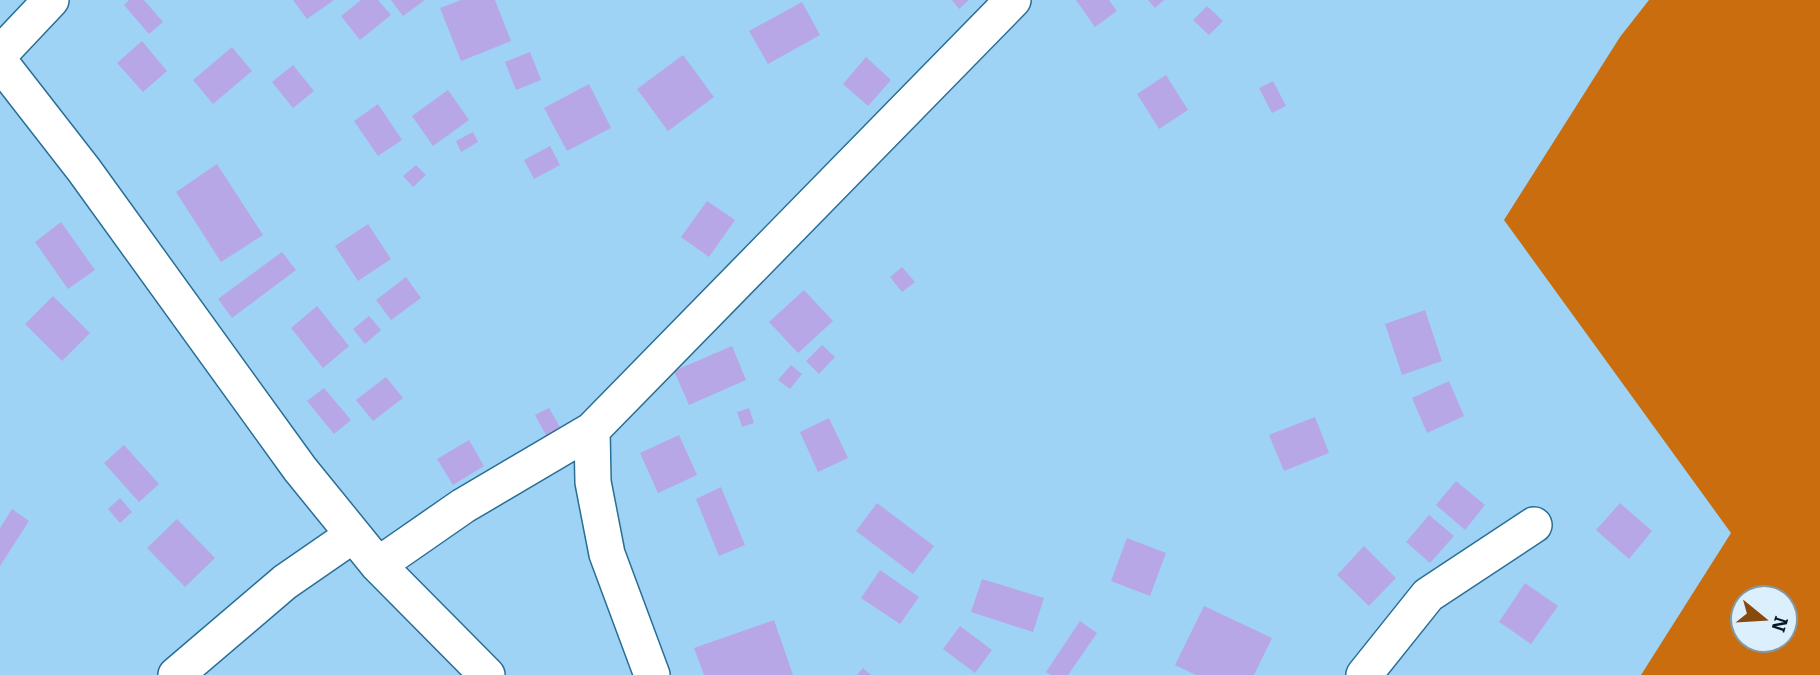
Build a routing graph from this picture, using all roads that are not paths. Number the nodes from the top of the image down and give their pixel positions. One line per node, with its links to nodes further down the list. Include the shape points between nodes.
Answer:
1 (51, 0): 3 (street)
2 (1013, 0): 5 (street)
3 (0, 54)
4 (0, 62): 7 (street, via 84,170 300,469)
5 (592, 430): 8 (street, via 463,506); 11 (street, via 593,482 607,554)
6 (1534, 525): 12 (street, via 1428,595)
7 (354, 535): 8 (street); 9 (street, via 285,582)
8 (378, 565): 10 (street)
9 (176, 675)
10 (488, 675)
11 (652, 675)
12 (1364, 675)

